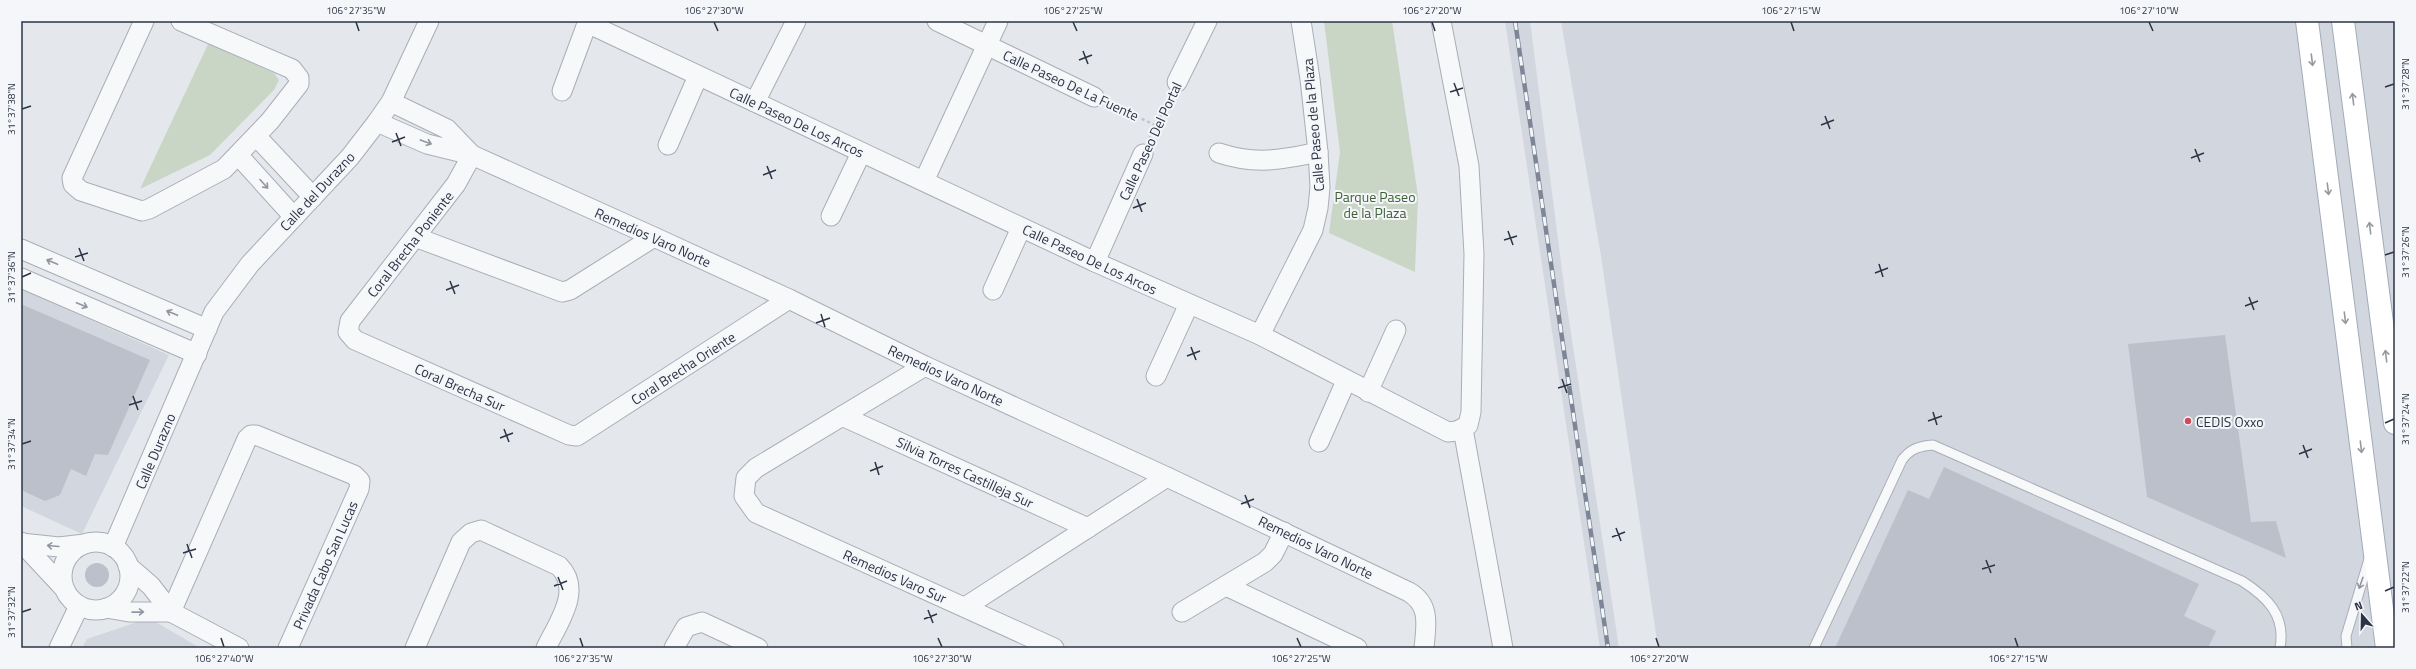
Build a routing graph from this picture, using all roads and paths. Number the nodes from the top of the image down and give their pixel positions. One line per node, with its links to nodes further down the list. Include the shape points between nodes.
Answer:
1 (144, 21): 28 (street, via 73,173 73,184 81,191 138,210 146,210 224,169)
2 (181, 21): 22 (street, via 297,73 299,78 296,89)
3 (429, 21): 18 (street, Calle del Durazno)
4 (796, 21): 19 (street)
5 (937, 21): 13 (street, Calle Paseo De La Fuente)
6 (998, 21): 13 (street, Calle Paseo De La Fuente)
7 (1206, 21): 15 (street, Calle Paseo Del Portal)
8 (1301, 21): 25 (street, Calle Paseo de la Plaza)
9 (1441, 21): 54 (street, via 1469,166 1474,254 1471,412 1468,425)
10 (2307, 21): 62 (main road, one-way to 62)
11 (2343, 21): 53 (main road, one-way to 11)
12 (588, 22): 14 (street, Calle Paseo De Los Arcos); 16 (street)
13 (987, 45): 17 (street, Calle Paseo De La Fuente); 30 (street, Calle Paseo De La Fuente)
14 (698, 76): 19 (street, Calle Paseo De Los Arcos); 23 (street)
15 (1178, 82): 21 (path, Calle Paseo Del Portal)
16 (562, 91)
17 (1094, 97): 21 (path, Calle Paseo De La Fuente)
18 (391, 102): 20 (street, Calle del Durazno); 29 (street, Remedios Varo Norte, via 447,128)
19 (755, 102): 24 (street, Calle Paseo De Los Arcos)
20 (377, 122): 29 (street, Remedios Varo Norte, one-way to 29, via 427,144); 31 (street, Calle del Durazno, via 350,157)
21 (1155, 125): 27 (path, Calle Paseo Del Portal)
22 (256, 136): 28 (street); 31 (street)
23 (668, 145)
24 (861, 152): 30 (street, Calle Paseo De Los Arcos); 32 (street)
25 (1318, 152): 26 (street, via 1278,161 1254,161); 46 (street, Calle Paseo de la Plaza, via 1320,187 1313,230)
26 (1219, 153)
27 (1143, 154): 38 (street, Calle Paseo Del Portal)
28 (238, 155): 33 (street, one-way to 33)
29 (472, 155): 35 (street, Coral Brecha Poniente, via 456,184); 36 (street, Remedios Varo Norte)
30 (924, 181): 34 (street, Calle Paseo De Los Arcos)
31 (313, 197): 33 (street, Calle del Durazno)
32 (831, 216)
33 (294, 217): 43 (street, Calle del Durazno, via 250,264 214,312)
34 (1021, 228): 38 (street, Calle Paseo De Los Arcos); 40 (street)
35 (415, 237): 36 (street, via 562,292 570,290); 45 (street, Coral Brecha Poniente, via 350,321)
36 (654, 237): 41 (street, Remedios Varo Norte)
37 (21, 249): 43 (street, one-way to 37)
38 (1095, 262): 42 (street, Calle Paseo De Los Arcos)
39 (21, 278): 47 (street, one-way to 47)
40 (993, 290)
41 (790, 299): 48 (street, Remedios Varo Norte); 55 (street, Coral Brecha Oriente)
42 (1189, 304): 46 (street, Calle Paseo De Los Arcos); 49 (street)
43 (208, 329): 47 (street, Calle del Durazno)
44 (1396, 330): 51 (street)
45 (348, 332): 55 (street, Coral Brecha Sur, via 355,340 569,435)
46 (1260, 335): 50 (street, Calle Paseo De Los Arcos)
47 (197, 354): 63 (street, Calle Durazno)
48 (925, 366): 52 (street); 57 (street, Remedios Varo Norte)
49 (1156, 376)
50 (1346, 381): 51 (street, Calle Paseo De Los Arcos); 56 (street)
51 (1368, 392): 54 (street, Calle Paseo De Los Arcos, via 1442,430 1448,432)
52 (842, 416): 58 (street, Silvia Torres Castilleja Sur); 68 (street, Remedios Varo Sur, via 756,468 746,478 744,496 756,513)
53 (2395, 423)
54 (1463, 429): 82 (street)
55 (577, 436)
56 (1319, 442)
57 (1167, 476): 58 (street); 59 (street, Remedios Varo Norte)
58 (1088, 528): 68 (street)
59 (1284, 532): 65 (street, via 1273,554 1265,562); 81 (street, Remedios Varo Norte, via 1419,598 1425,608 1427,619)
60 (21, 543): 61 (street, one-way to 60, via 59,547); 66 (street)
61 (85, 544): 63 (street, via 100,542); 66 (street, via 72,551 64,563)
62 (2374, 546): 85 (lane, one-way to 85, via 2349,623); 86 (main road)
63 (113, 547): 64 (street, via 123,555)
64 (128, 566): 69 (street, via 130,578 126,590 118,602); 70 (street, via 151,586)
65 (1226, 586): 71 (street); 80 (street)
66 (64, 587): 67 (street, via 69,598)
67 (79, 606): 69 (street, via 92,610); 73 (street)
68 (965, 607): 79 (street, Remedios Varo Sur)
69 (106, 608): 70 (street, one-way to 70, via 129,612)
70 (170, 612): 74 (street); 75 (street, Privada Cabo San Lucas, via 247,439 251,435 256,435 354,475 360,481 359,489)
71 (1182, 612)
72 (675, 645): 78 (street, via 686,627 702,622)
73 (59, 648)
74 (239, 648)
75 (288, 648)
76 (415, 648): 77 (street, via 461,542 470,533 481,530 559,566 569,580 569,598)
77 (546, 648)
78 (758, 648)
79 (1054, 648)
80 (1357, 648)
81 (1424, 648)
82 (1503, 648)
83 (1814, 648): 84 (lane, via 1902,460 1908,452 1922,445 1933,444 2242,581 2263,594 2273,606 2279,625)
84 (2280, 648)
85 (2347, 648)
86 (2387, 648)

